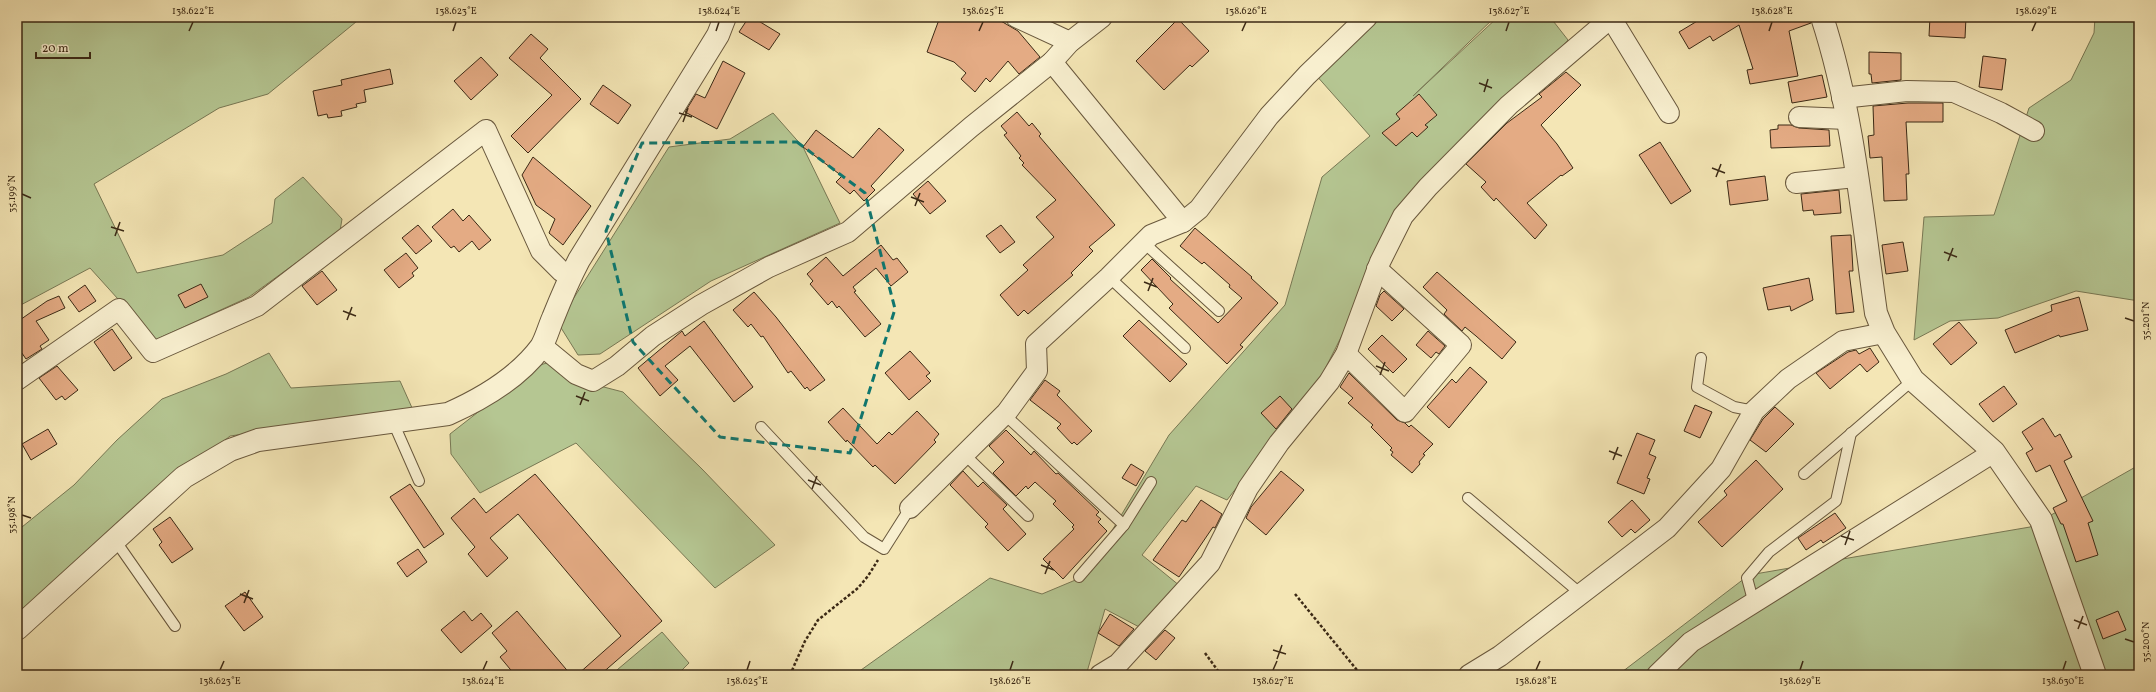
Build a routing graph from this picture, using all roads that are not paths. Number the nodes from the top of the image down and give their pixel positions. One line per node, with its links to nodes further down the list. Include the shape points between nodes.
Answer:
1 (726, 17): 19 (street, via 718,35 600,224)
2 (1016, 17): 7 (street)
3 (1102, 17): 7 (street)
4 (1367, 17): 16 (street, via 1269,116 1199,209)
5 (1822, 17): 9 (street, via 1834,56)
6 (1611, 18): 10 (street); 18 (street, via 1509,105 1428,187 1402,216)
7 (1070, 42): 8 (street)
8 (1052, 62): 16 (street); 23 (street, via 848,232 769,268 701,305 653,336 617,366 593,381 576,374)
9 (1842, 98): 12 (street); 13 (street, via 1907,91 1954,92)
10 (1669, 113)
11 (1799, 117): 12 (street)
12 (1847, 119): 14 (street)
13 (2034, 130)
14 (1856, 177): 15 (street); 22 (street, via 1876,313)
15 (1796, 183)
16 (1183, 222): 17 (street, via 1151,236)
17 (1144, 243): 20 (street); 21 (lane)
18 (1377, 269): 25 (street); 25 (street, via 1461,345 1405,412)
19 (570, 277): 23 (street); 27 (street, via 541,251 486,130 257,306 153,352 119,309)
20 (1109, 277): 24 (lane); 30 (street, via 1036,344 1037,371)
21 (1219, 311)
22 (1884, 334): 28 (street); 29 (street, via 1843,341 1788,379)
23 (542, 346): 31 (street, via 522,367 473,403 448,414)
24 (1185, 348)
25 (1346, 354): 49 (street, via 1328,382 1278,443 1248,488 1210,563 1118,664)
26 (1701, 358): 29 (lane, via 1697,387 1734,407)
27 (17, 380)
28 (1913, 380): 33 (lane); 34 (street)
29 (1754, 411): 45 (street, via 1721,469 1667,528)
30 (1004, 414): 35 (street); 42 (lane)
31 (393, 422): 37 (lane); 43 (street, via 258,440 230,450 184,478)
32 (761, 427): 40 (lane, via 864,536 884,549)
33 (1851, 433): 36 (lane); 46 (lane, via 1836,501 1769,552 1747,578)
34 (1994, 452): 46 (street); 52 (street, via 2041,520)
35 (964, 454): 40 (street); 41 (lane)
36 (1804, 474)
37 (418, 481)
38 (1151, 482): 42 (lane)
39 (1468, 498): 45 (lane)
40 (910, 508)
41 (1028, 516)
42 (1124, 525): 44 (lane)
43 (115, 540): 47 (lane); 48 (street)
44 (1079, 577)
45 (1581, 594): 50 (street, via 1500,656)
46 (1754, 604): 51 (street, via 1691,642)
47 (175, 626)
48 (17, 629)
49 (1100, 675)
50 (1469, 675)
51 (1657, 675)
52 (2095, 675)

